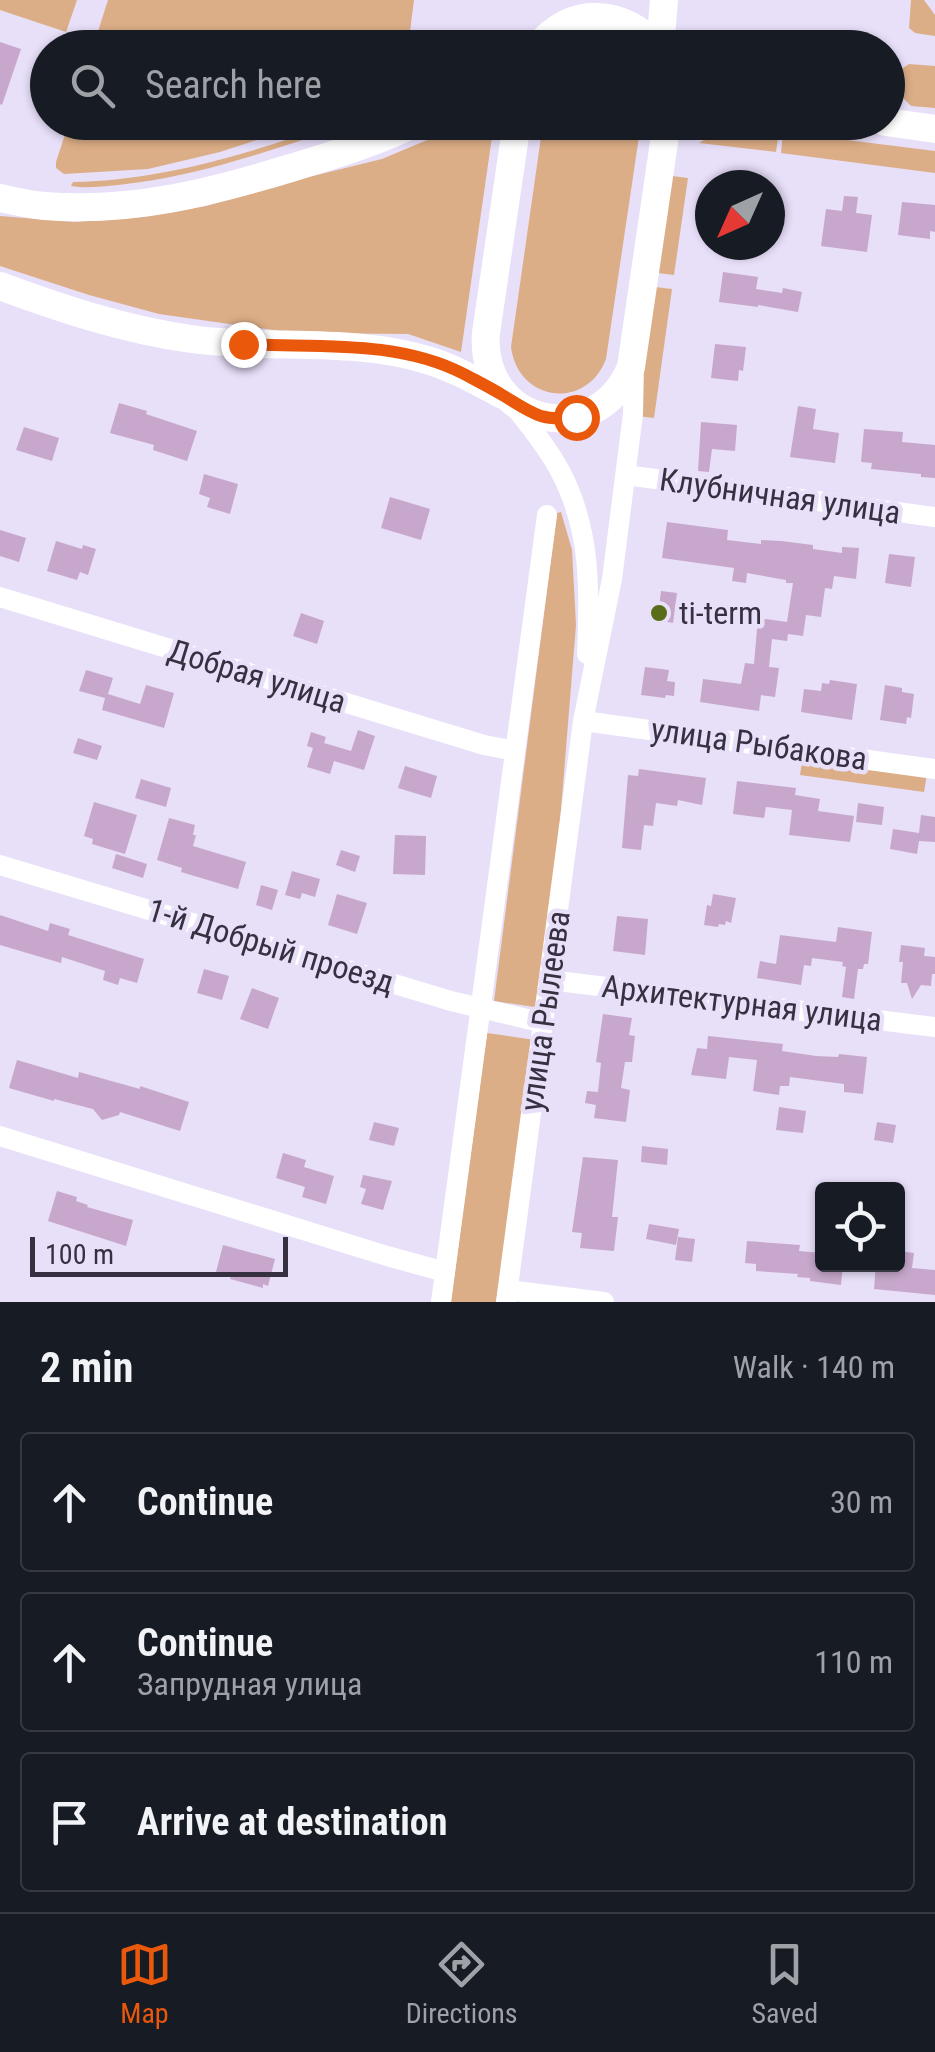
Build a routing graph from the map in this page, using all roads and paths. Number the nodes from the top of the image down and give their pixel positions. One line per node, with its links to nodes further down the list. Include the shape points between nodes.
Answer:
1 (571, 0): 3 (main road)
2 (664, 0): 6 (main road)
3 (548, 30)
4 (556, 30): 5 (main road, via 600,16)
5 (638, 30)
6 (661, 30)
7 (905, 125): 8 (main road)
8 (935, 129)
9 (373, 140): 12 (main road, via 178,199 44,206)
10 (514, 140): 15 (main road, via 486,344 492,376)
11 (665, 140): 14 (main road)
12 (0, 198)
13 (0, 286): 15 (main road, via 165,335 400,353 460,372)
14 (634, 353): 15 (main road, via 621,387 586,414 543,417); 16 (street, улица Рылеева)
15 (509, 398): 20 (street, улица Рылеева, via 546,448 580,523 590,601)
16 (626, 475): 18 (street, Клубничная улица); 20 (street, улица Рылеева)
17 (547, 515): 21 (street)
18 (935, 517)
19 (0, 598): 21 (street, Добрая улица)
20 (583, 721): 22 (street, улица Рыбакова); 24 (street, улица Рылеева)
21 (515, 751): 25 (street)
22 (935, 768)
23 (0, 864): 25 (street, 1-й Добрый проезд)
24 (550, 980): 26 (street, улица Рылеева); 27 (street, Архитектурная улица)
25 (480, 1008): 26 (street, 1-й Добрый проезд); 29 (street)
26 (544, 1023): 30 (street, улица Рылеева)
27 (935, 1028)
28 (0, 1136): 29 (street)
29 (445, 1272): 31 (street)
30 (507, 1296): 32 (street)
31 (441, 1302)
32 (604, 1302)

